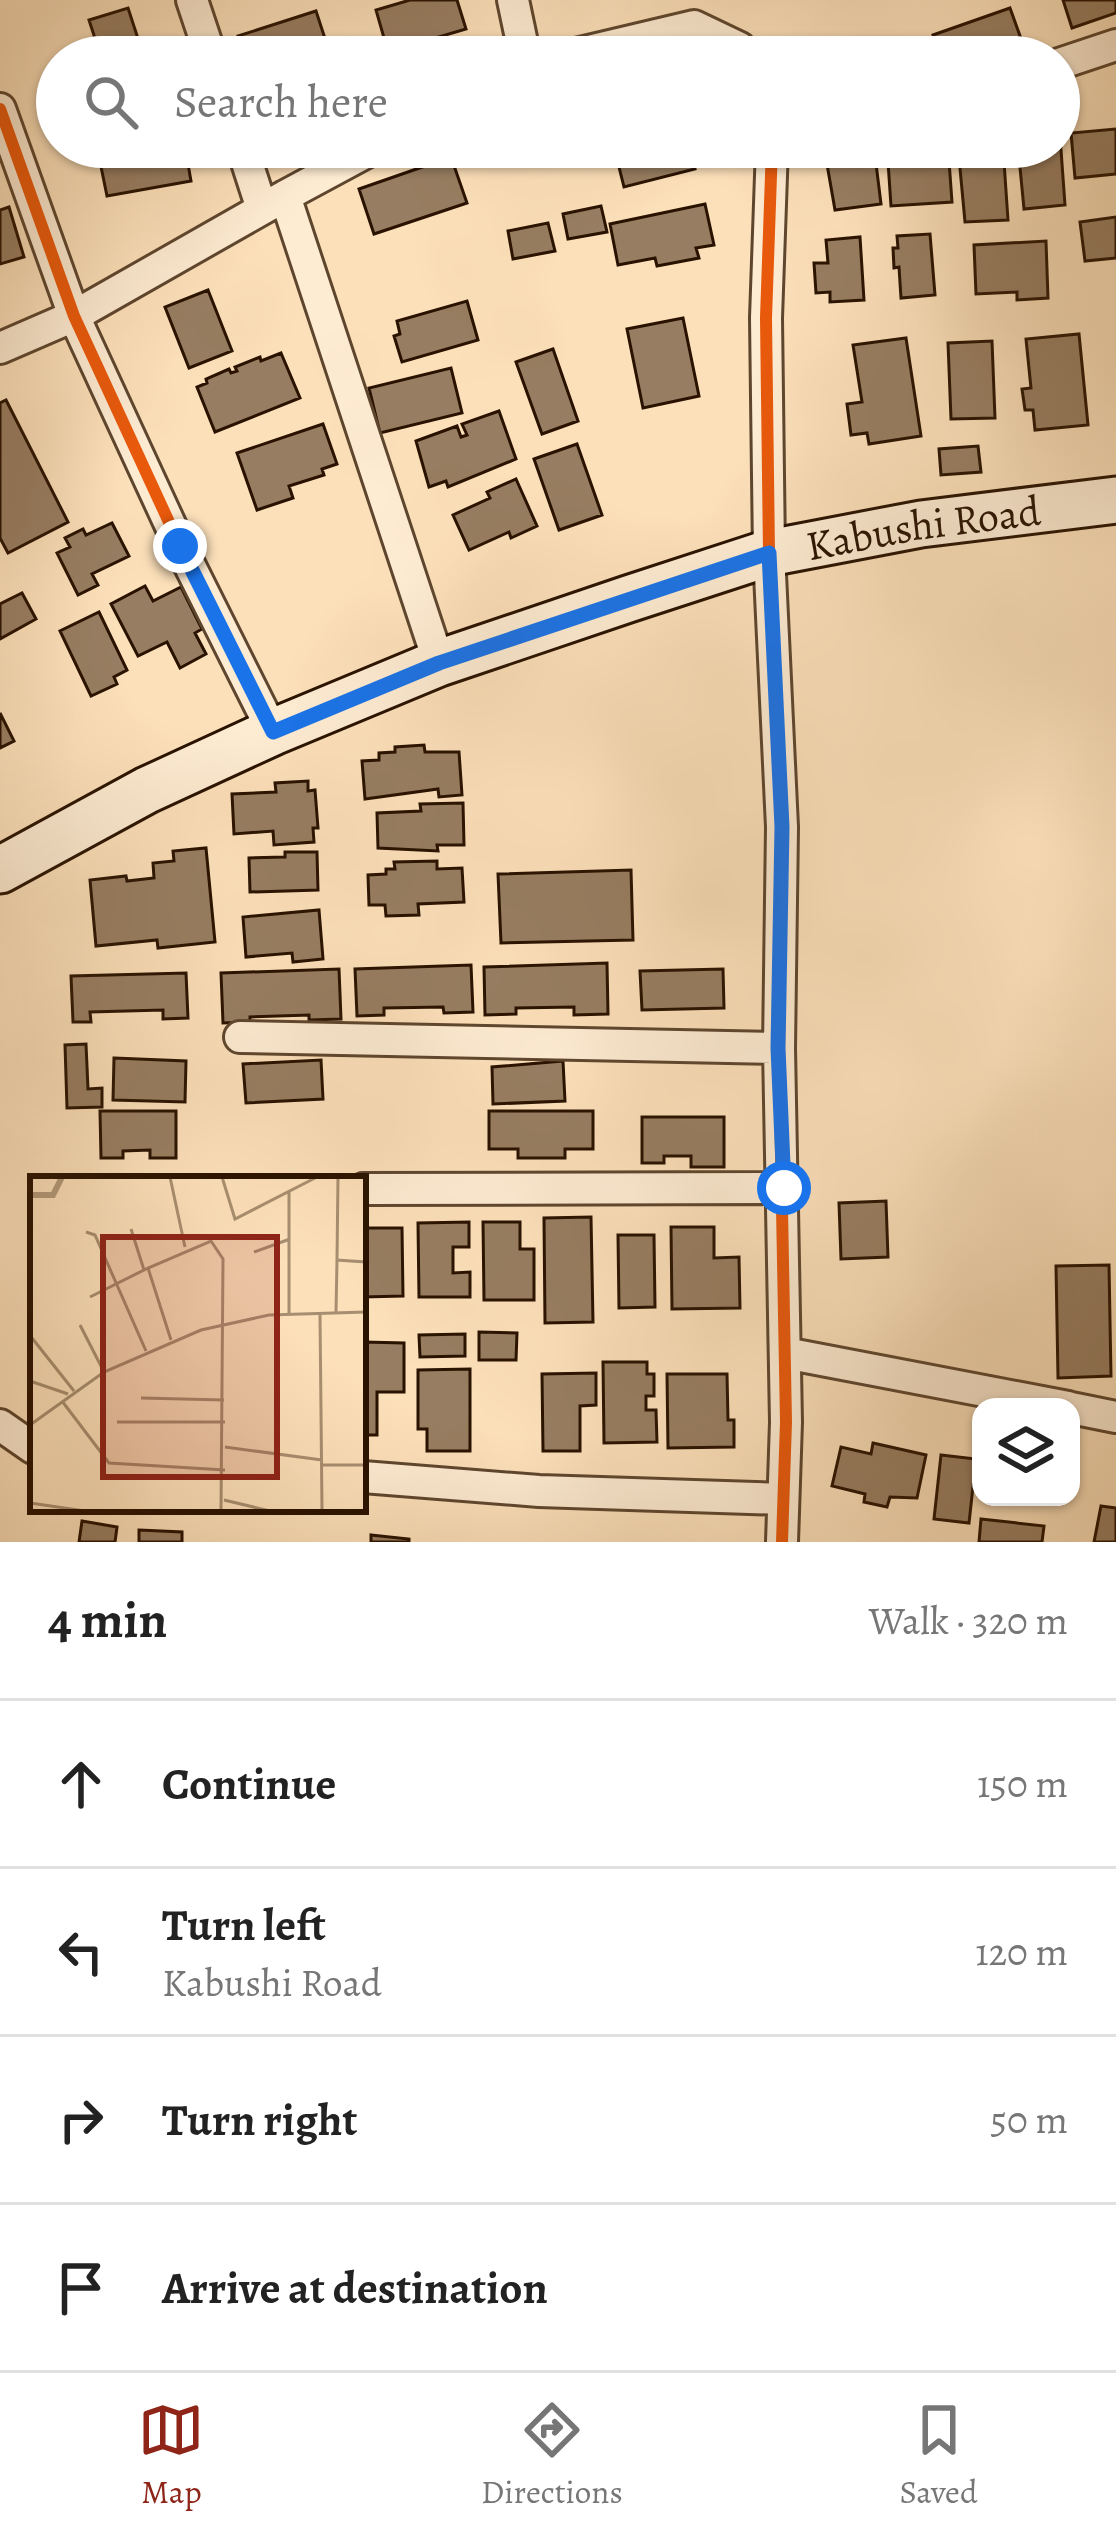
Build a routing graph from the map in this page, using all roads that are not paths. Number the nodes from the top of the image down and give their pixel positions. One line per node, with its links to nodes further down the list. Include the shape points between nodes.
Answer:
1 (192, 0): 3 (street)
2 (513, 0): 4 (street)
3 (205, 36)
4 (521, 36)
5 (652, 36): 6 (street, via 694,26)
6 (715, 36)
7 (1116, 45): 8 (street)
8 (1080, 57)
9 (0, 109): 14 (street)
10 (254, 168): 13 (street)
11 (338, 168): 13 (street)
12 (771, 168): 17 (street)
13 (274, 203): 14 (street); 18 (street)
14 (74, 316): 15 (street); 19 (street)
15 (0, 347)
16 (1116, 500): 17 (main road, Kabushi Road)
17 (769, 553): 18 (main road, Kabushi Road); 22 (street, via 782,827)
18 (439, 663): 19 (main road, Kabushi Road)
19 (273, 732): 20 (main road, Kabushi Road)
20 (2, 863)
21 (240, 1037): 22 (street)
22 (778, 1048): 23 (street)
23 (784, 1188): 24 (street); 25 (street)
24 (366, 1189)
25 (785, 1353): 26 (street); 32 (street)
26 (1022, 1398)
27 (1080, 1409): 28 (street)
28 (1116, 1417)
29 (0, 1424): 30 (street)
30 (30, 1446)
31 (366, 1477): 32 (street)
32 (783, 1499): 33 (street)
33 (782, 1542)

